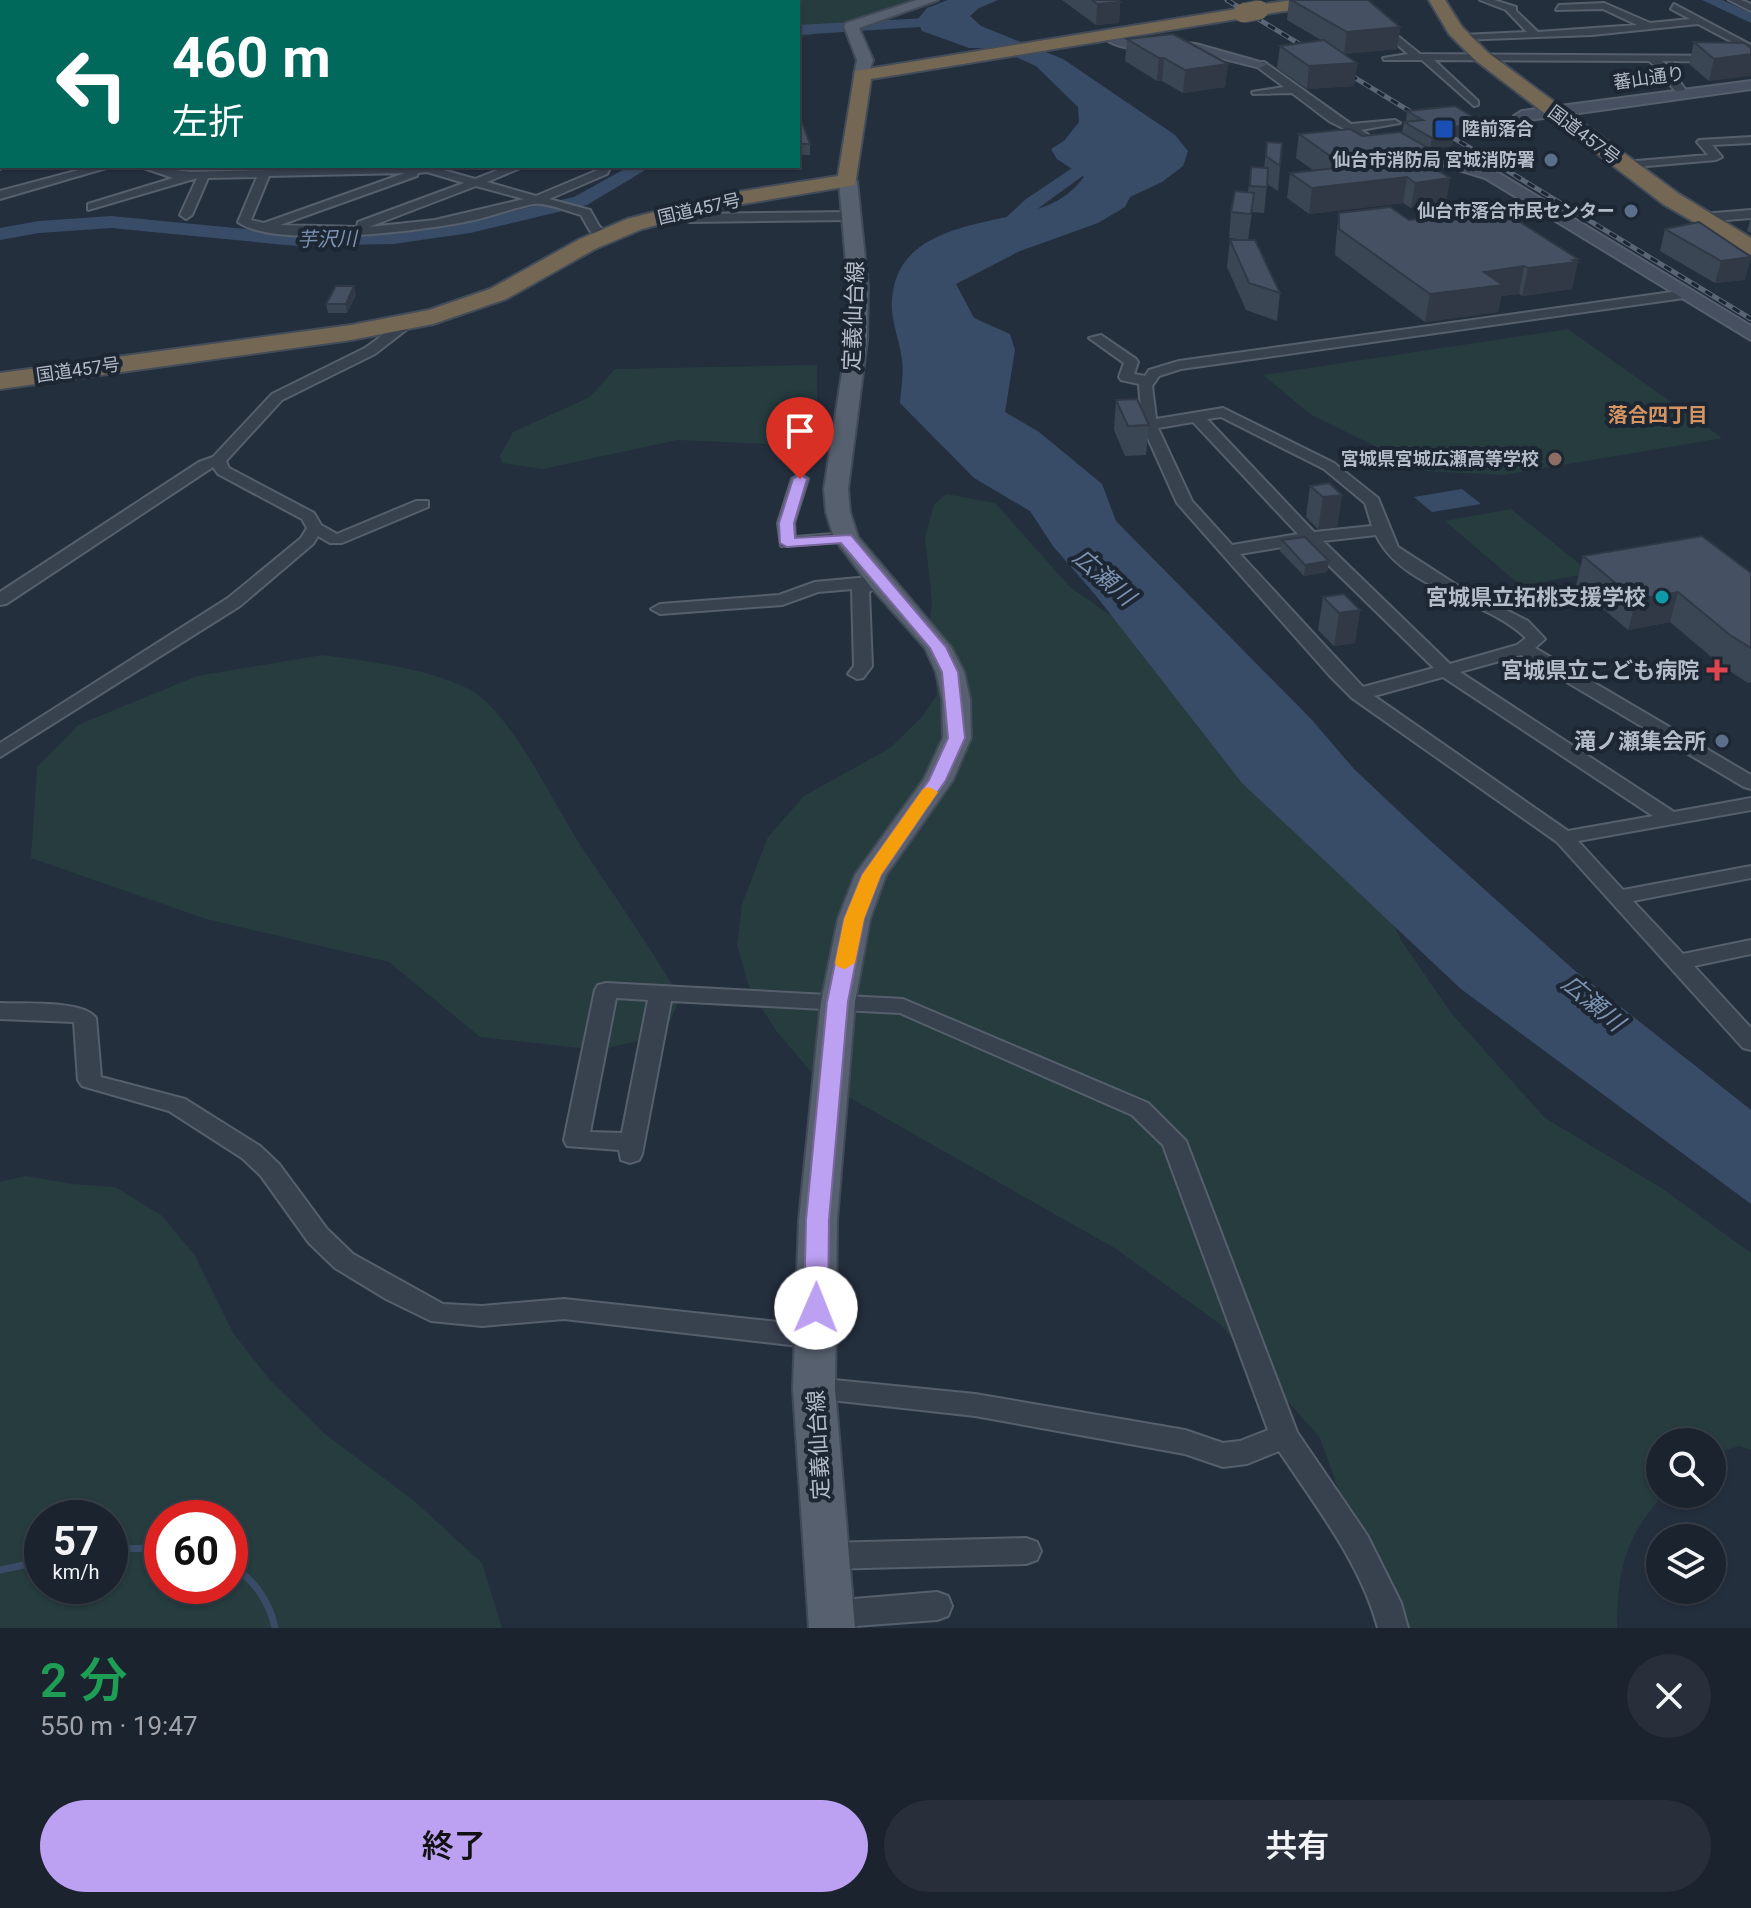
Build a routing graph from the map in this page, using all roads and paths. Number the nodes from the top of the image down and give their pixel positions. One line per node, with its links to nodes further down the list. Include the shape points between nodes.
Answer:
1 (931, 0): 23 (main road, via 853,32 865,60)
2 (1325, 0): 13 (highway)
3 (1437, 0): 14 (highway, 国道457号)
4 (1485, 0): 12 (street, via 1513,9)
5 (1734, 0): 8 (street)
6 (1674, 7): 10 (street)
7 (1559, 8): 11 (street, via 1604,6)
8 (1751, 8)
9 (1372, 18): 17 (street)
10 (1701, 21): 11 (street); 15 (street)
11 (1648, 26): 12 (street)
12 (1535, 34): 14 (street)
13 (1107, 35): 22 (street, via 1127,44 1217,52); 23 (highway)
14 (1462, 38): 16 (highway, 国道457号)
15 (1751, 49)
16 (1481, 56): 17 (street); 19 (street); 29 (highway, 国道457号)
17 (1421, 57): 18 (street); 28 (street)
18 (1388, 58)
19 (1652, 59): 20 (street); 27 (street, via 1669,71)
20 (1751, 59)
21 (1281, 63): 22 (street)
22 (1260, 64): 25 (street)
23 (862, 75): 46 (highway)
24 (1751, 85): 27 (street, 蕃山通り)
25 (1294, 90): 26 (street); 32 (street)
26 (1257, 92)
27 (1683, 93): 29 (street, 蕃山通り)
28 (1474, 103)
29 (1553, 111): 30 (street, 蕃山通り); 35 (highway, 国道457号)
30 (1522, 116)
31 (1395, 123): 32 (street)
32 (1348, 128): 33 (street)
33 (1364, 136): 61 (street, via 1491,175)
34 (1751, 140): 35 (street, via 1703,142 1716,157)
35 (1624, 165): 56 (highway, 国道457号)
36 (100, 168): 49 (street)
37 (149, 168): 43 (street)
38 (168, 168): 43 (street)
39 (387, 168): 48 (street)
40 (432, 168): 47 (street); 48 (street)
41 (514, 168): 47 (street)
42 (604, 168): 50 (street)
43 (157, 171): 45 (street)
44 (265, 172): 45 (street); 48 (street); 57 (street, via 244,222)
45 (198, 175): 51 (street); 54 (street)
46 (848, 181): 52 (highway, 国道457号); 55 (main road, 定義仙台線)
47 (474, 183): 50 (street); 58 (street)
48 (323, 184): 57 (street)
49 (0, 195)
50 (541, 201): 58 (street, via 463,221); 59 (street, via 586,213)
51 (92, 207)
52 (672, 213): 55 (street, via 690,218); 59 (highway, 国道457号)
53 (1751, 214): 56 (street)
54 (186, 215)
55 (852, 216): 75 (main road, 定義仙台線, via 857,341 836,489)
56 (1702, 218): 60 (highway, 国道457号)
57 (261, 227): 58 (street)
58 (347, 231)
59 (604, 236): 62 (highway, 国道457号, via 503,292)
60 (1750, 246)
61 (1686, 294): 63 (street); 66 (street, via 1179,365)
62 (408, 323): 65 (highway, 国道457号); 69 (street, via 370,351 277,397)
63 (1751, 334)
64 (1096, 338): 66 (street, via 1131,362 1126,377)
65 (0, 381)
66 (1147, 381): 68 (street)
67 (1196, 416): 68 (street); 73 (street, via 1223,412 1329,466 1372,501); 74 (street)
68 (1149, 425): 76 (street, via 1185,503)
69 (218, 460): 72 (street, via 223,471 308,516); 78 (street)
70 (800, 479): 75 (street, via 786,523 787,543)
71 (422, 504): 72 (street, via 336,540)
72 (315, 528): 84 (street, via 307,541 234,602)
73 (1381, 530): 74 (street); 80 (street, via 1391,550 1449,588 1522,625 1536,639)
74 (1310, 537): 76 (street); 81 (street)
75 (846, 538): 77 (main road, 定義仙台線)
76 (1228, 551): 83 (street)
77 (879, 581): 79 (street, via 815,587 782,600); 82 (street, via 860,590 863,666); 94 (main road, 定義仙台線, via 917,620 944,660 956,699 957,738 938,780 871,875 854,919)
78 (0, 600)
79 (660, 609)
80 (1523, 649): 81 (street); 85 (street)
81 (1447, 671): 83 (street); 87 (street)
82 (857, 674)
83 (1359, 694): 88 (street)
84 (0, 751)
85 (1751, 783)
86 (1751, 804): 87 (street)
87 (1670, 818): 88 (street)
88 (1564, 838): 90 (street)
89 (1751, 872): 90 (street)
90 (1619, 897): 92 (street)
91 (1751, 947): 92 (street)
92 (1678, 962): 96 (street)
93 (661, 993): 93 (street, via 631,1148 576,1140 606,990); 94 (street)
94 (838, 1002): 97 (main road, 定義仙台線, via 818,1220); 99 (street, via 903,1006 1140,1109 1174,1141)
95 (0, 1011): 97 (street, via 85,1018 90,1080 177,1105 251,1152 344,1261 440,1314 564,1309)
96 (1749, 1035)
97 (816, 1337): 98 (main road, 定義仙台線)
98 (814, 1389): 99 (street, via 975,1405 1185,1442 1223,1455); 101 (main road, 定義仙台線)
99 (1285, 1437): 104 (street, via 1357,1544)
100 (1026, 1551): 101 (street)
101 (824, 1556): 103 (main road, 定義仙台線)
102 (937, 1606): 103 (street)
103 (831, 1622)
104 (1393, 1628)

